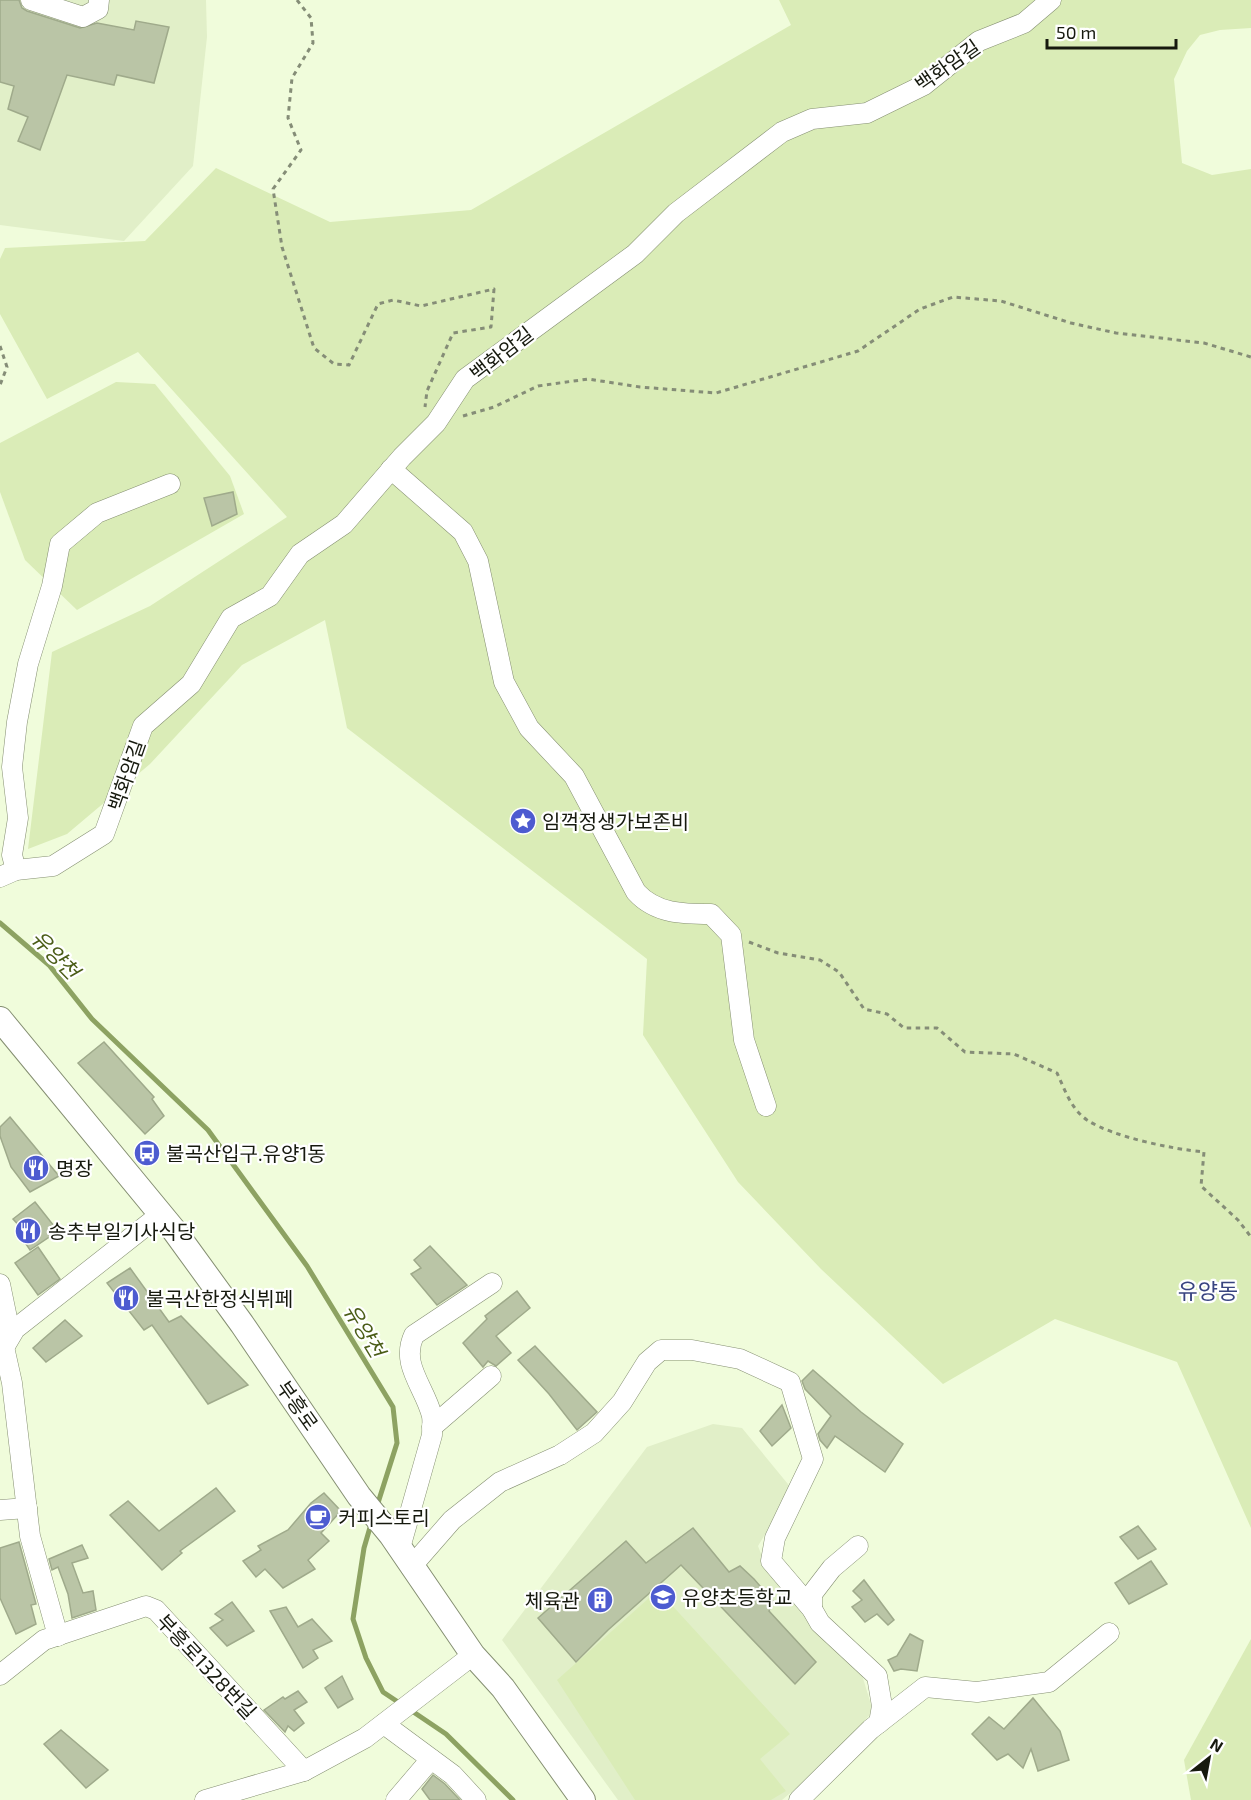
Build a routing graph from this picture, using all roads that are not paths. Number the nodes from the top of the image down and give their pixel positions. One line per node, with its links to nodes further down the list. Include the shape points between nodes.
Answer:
1 (31, 0): 2 (street, via 83,16 98,9)
2 (99, 0)
3 (1051, 0): 4 (street, 백화암길, via 1024,22 979,41 924,85 867,113 812,119 782,132 676,213 634,254 465,379 436,423)
4 (391, 469): 6 (street, 백화암길, via 344,524 300,555 270,596 231,618 191,684 143,726 104,834 53,866); 8 (street, via 463,532 478,561 504,682 529,728 574,776 636,892 648,905 681,915 711,914 731,935 744,1040)
5 (170, 484): 6 (street, 백화암길, via 97,513 60,544 17,722 12,767 18,818)
6 (8, 873)
7 (0, 1019): 9 (main road, 부흥로)
8 (766, 1106)
9 (161, 1214): 12 (street, via 15,1329); 18 (main road, 부흥로)
10 (492, 1283): 14 (street, via 414,1335 409,1362 432,1416)
11 (0, 1284): 12 (street, via 7,1318)
12 (2, 1348): 15 (street, via 12,1383)
13 (491, 1376): 14 (street)
14 (432, 1427): 18 (street)
15 (27, 1508): 16 (street); 21 (street, via 30,1536)
16 (0, 1510)
17 (858, 1546): 19 (street, via 832,1568 812,1594)
18 (401, 1550): 19 (street, via 452,1520 500,1482 560,1455 594,1433 622,1402 647,1362 661,1350 692,1350 740,1359 790,1382 813,1460 775,1538 771,1562); 22 (main road, 부흥로)
19 (812, 1609): 25 (street, via 820,1623 877,1676 882,1706)
20 (1109, 1633): 25 (street, via 1049,1682 977,1692 925,1687)
21 (58, 1636): 23 (street, 부흥로1328번길, via 44,1640); 27 (street, 부흥로1328번길, via 146,1606 156,1610)
22 (473, 1655): 24 (street); 31 (main road, 부흥로, via 503,1688)
23 (0, 1675)
24 (389, 1719): 26 (street); 27 (street, via 365,1738)
25 (879, 1723): 32 (street)
26 (431, 1759): 29 (street); 30 (street)
27 (304, 1771): 28 (street)
28 (206, 1800)
29 (396, 1800)
30 (476, 1800)
31 (583, 1800)
32 (799, 1800)

